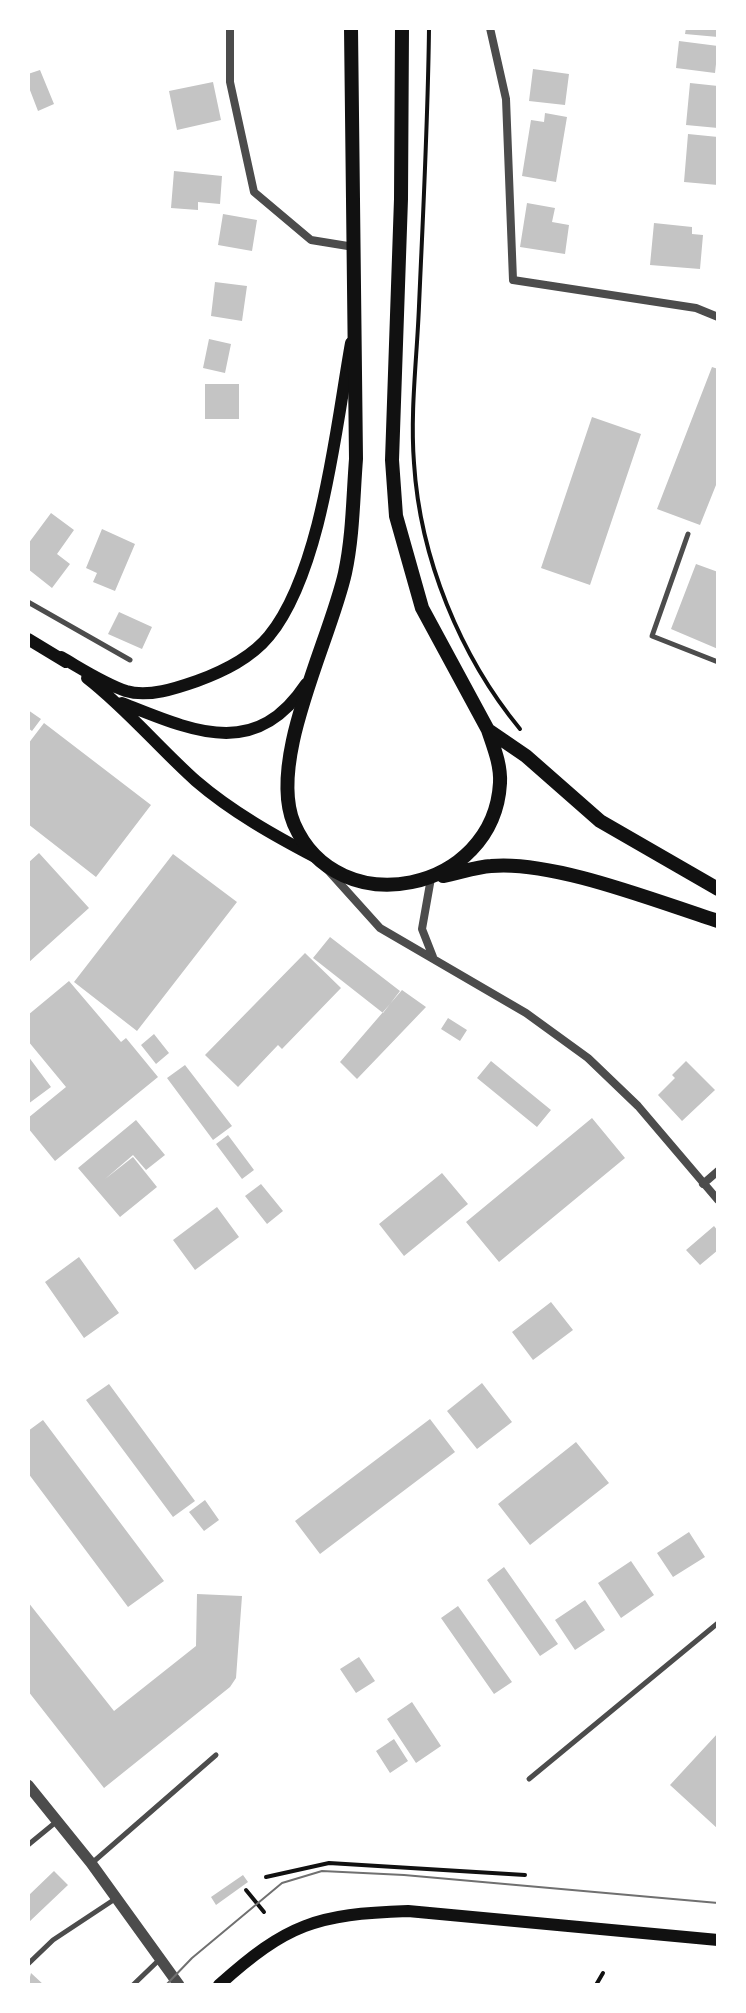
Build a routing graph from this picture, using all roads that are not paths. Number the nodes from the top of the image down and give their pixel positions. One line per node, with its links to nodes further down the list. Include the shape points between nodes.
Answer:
1 (230, 28): 5 (street, via 230,82 254,192 311,240)
2 (351, 28): 5 (main road)
3 (402, 28): 16 (main road, via 392,460 396,516 404,553 438,642)
4 (490, 28): 6 (street, via 506,99 513,280 696,308)
5 (354, 247): 7 (main road)
6 (718, 317)
7 (353, 332): 11 (main road, via 309,548 298,584 268,637 247,658 155,693 129,692); 14 (main road, via 352,519 345,572)
8 (688, 534): 13 (lane, via 652,636)
9 (28, 602): 12 (lane)
10 (28, 639): 11 (main road)
11 (61, 657): 15 (main road)
12 (130, 660)
13 (718, 662)
14 (317, 667): 15 (main road, via 293,704 271,723 228,736 175,724); 17 (main road, via 300,712 286,785 294,824)
15 (115, 700): 17 (main road, via 197,781 265,829)
16 (488, 730): 18 (main road, via 500,782 488,824 462,859); 19 (main road, via 600,821)
17 (319, 858): 18 (main road, via 384,886); 21 (street, via 380,928)
18 (431, 878): 20 (main road, via 491,866 527,867 610,886); 21 (street, via 422,929)
19 (718, 889)
20 (718, 921)
21 (433, 957): 23 (street, via 588,1058 638,1106)
22 (718, 1171): 23 (street)
23 (703, 1184): 24 (street)
24 (718, 1200)
25 (718, 1623): 27 (lane)
26 (216, 1755): 31 (lane)
27 (529, 1779)
28 (28, 1785): 29 (street)
29 (57, 1821): 30 (lane); 31 (street)
30 (28, 1845)
31 (91, 1863): 32 (street)
32 (116, 1898): 34 (street); 35 (lane, via 53,1940)
33 (718, 1940): 38 (main road, via 408,1911 359,1913 311,1923 273,1939)
34 (160, 1959): 36 (lane); 37 (street)
35 (28, 1964)
36 (133, 1985)
37 (179, 1985)
38 (219, 1985)

